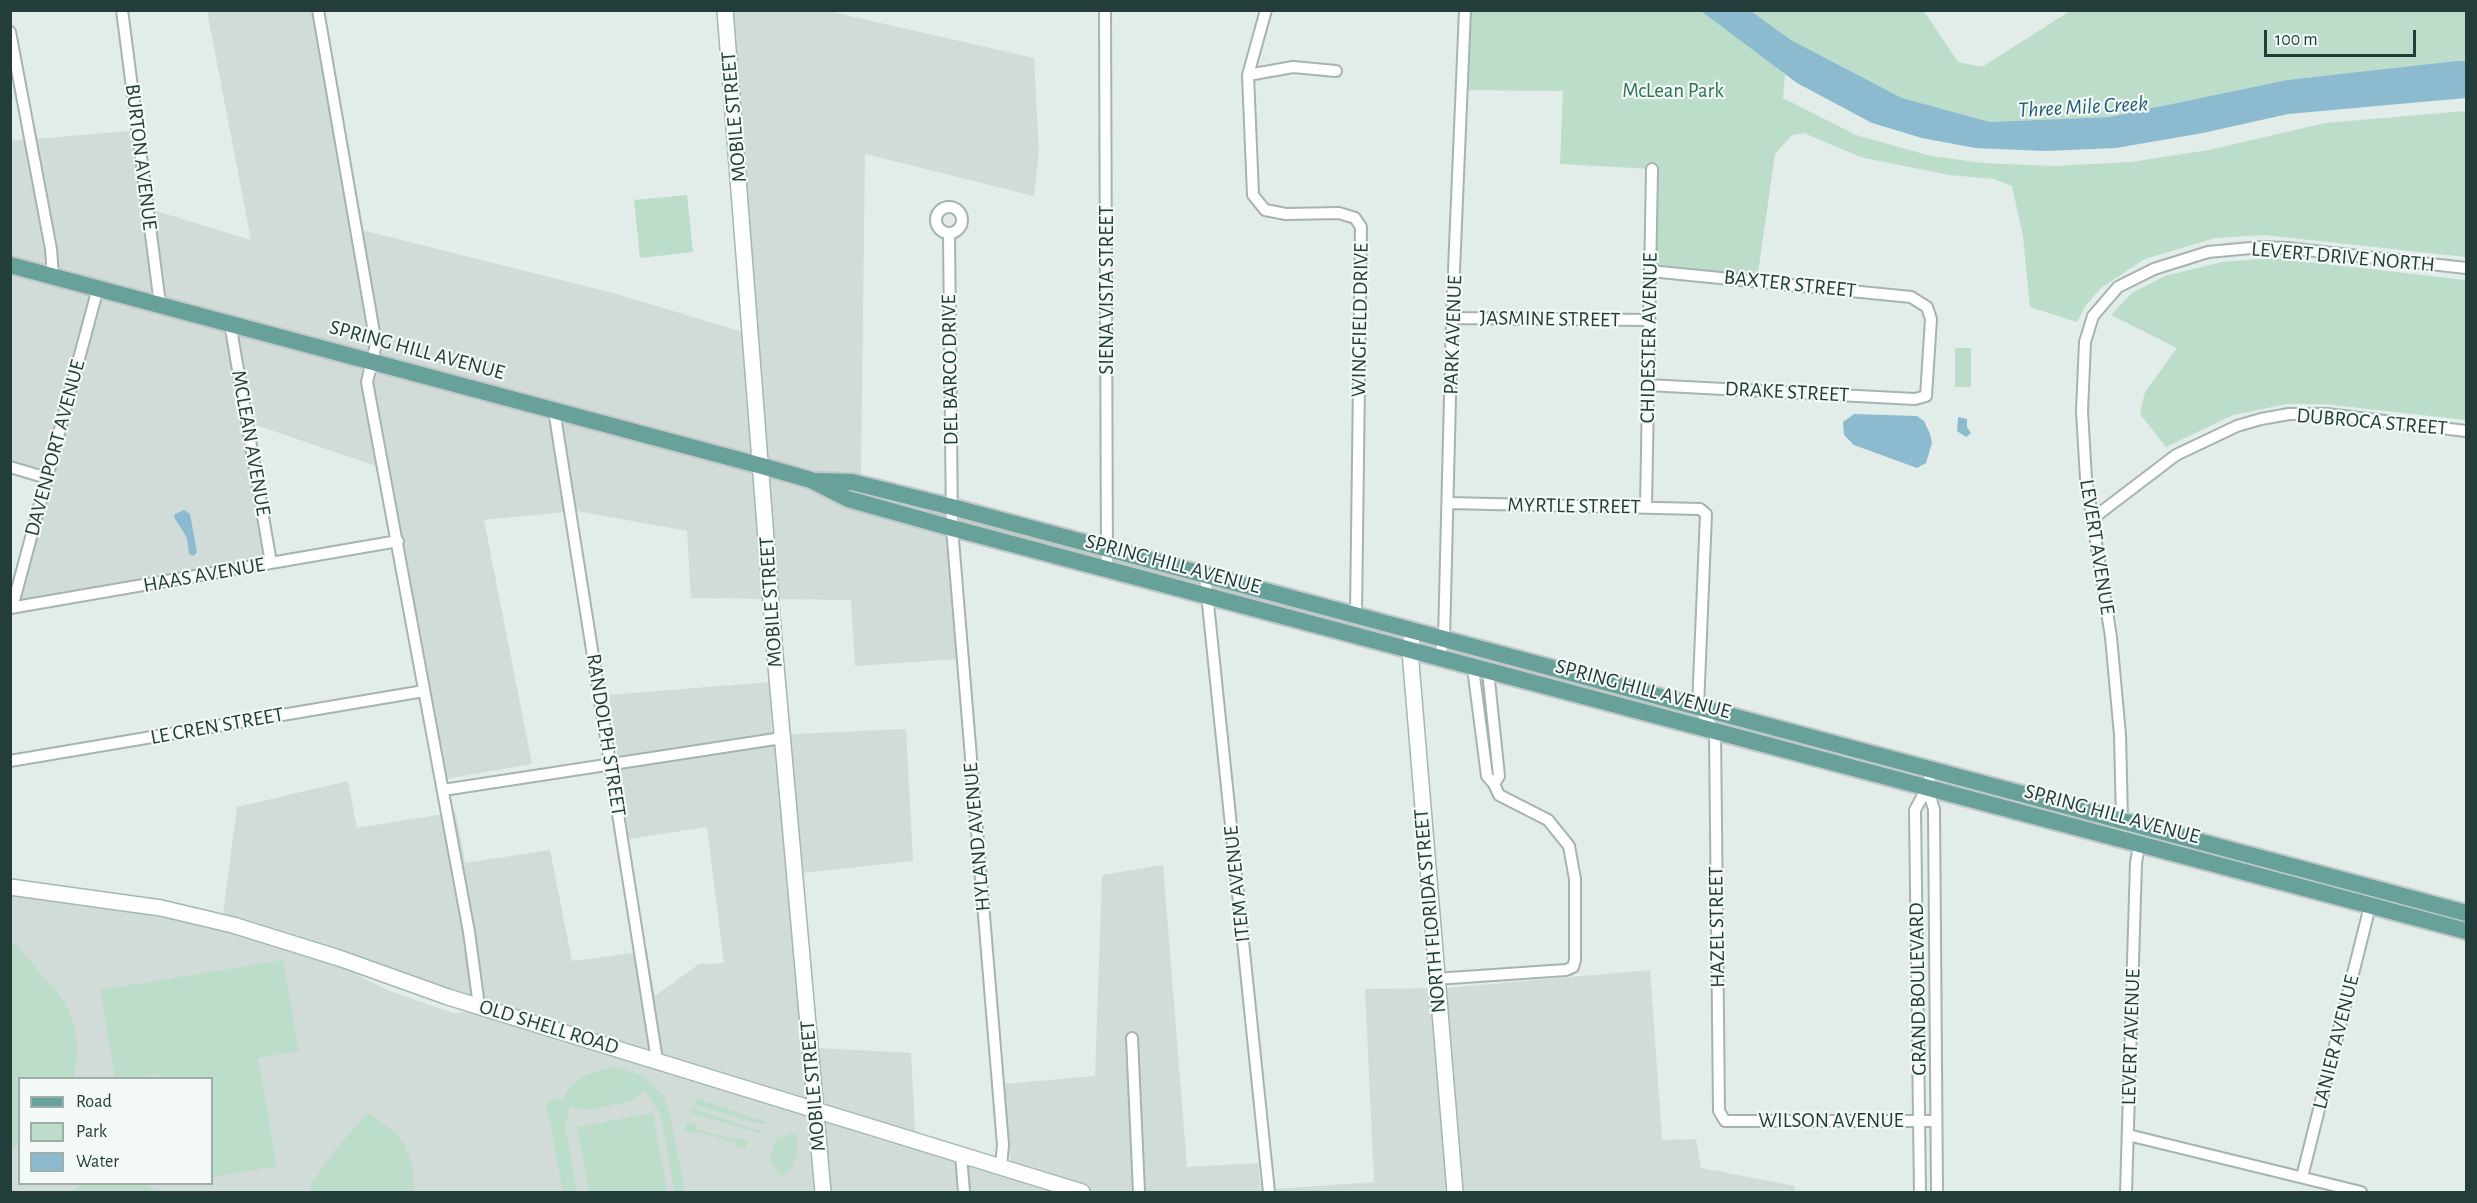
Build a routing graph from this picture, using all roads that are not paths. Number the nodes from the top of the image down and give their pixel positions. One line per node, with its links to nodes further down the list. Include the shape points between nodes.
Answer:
1 (122, 10): 18 (street, BURTON AVENUE)
2 (318, 10): 22 (street, via 376,344)
3 (725, 10): 27 (street, MOBILE STREET)
4 (1105, 10): 37 (street, SIENA VISTA STREET)
5 (1266, 10): 9 (street, WINGFIELD DRIVE)
6 (1465, 10): 19 (street, PARK AVENUE)
7 (11, 37): 15 (street)
8 (1336, 71): 9 (street, via 1293,67)
9 (1248, 75): 43 (street, WINGFIELD DRIVE, via 1253,195 1265,210 1286,214 1339,213 1355,218 1360,227)
10 (1653, 169): 14 (street, CHIDESTER AVENUE)
11 (949, 234): 32 (street, DEL BARCO DRIVE)
12 (10, 265): 15 (main road, SPRING HILL AVENUE)
13 (2466, 268): 16 (street, LEVERT DRIVE NORTH, via 2262,247 2185,258)
14 (1650, 271): 20 (street, CHIDESTER AVENUE); 24 (street, BAXTER STREET, via 1911,297 1927,306 1932,319)
15 (53, 276): 17 (main road, SPRING HILL AVENUE)
16 (2118, 287): 34 (street, LEVERT AVENUE, via 2093,316 2085,342 2082,411)
17 (98, 288): 18 (main road, SPRING HILL AVENUE); 29 (street, DAVENPORT AVENUE)
18 (160, 304): 21 (main road, SPRING HILL AVENUE)
19 (1452, 318): 20 (street, JASMINE STREET); 31 (street, PARK AVENUE)
20 (1648, 320): 23 (street, CHIDESTER AVENUE)
21 (230, 323): 22 (main road, SPRING HILL AVENUE); 38 (street, MCLEAN AVENUE)
22 (372, 362): 25 (main road, SPRING HILL AVENUE); 36 (street, via 368,382)
23 (1647, 385): 24 (street, DRAKE STREET, via 1915,399); 33 (street, CHIDESTER AVENUE)
24 (1926, 396)
25 (554, 411): 27 (main road, SPRING HILL AVENUE); 54 (street, RANDOLPH STREET)
26 (2466, 431): 34 (street, DUBROCA STREET, via 2327,414 2261,419 2176,455)
27 (762, 466): 30 (main road, SPRING HILL AVENUE); 52 (street, MOBILE STREET)
28 (10, 467): 29 (street)
29 (47, 478): 42 (street, DAVENPORT AVENUE)
30 (811, 480): 32 (main road, SPRING HILL AVENUE, via 852,482); 35 (main road, SPRING HILL AVENUE, via 848,499)
31 (1449, 503): 33 (street, MYRTLE STREET); 45 (street, PARK AVENUE)
32 (952, 507): 35 (street, HYLAND AVENUE); 37 (main road, SPRING HILL AVENUE)
33 (1646, 507): 50 (street, MYRTLE STREET, via 1700,509 1706,514)
34 (2092, 519): 58 (street, LEVERT AVENUE, via 2111,637 2120,735)
35 (952, 528): 39 (main road, SPRING HILL AVENUE); 74 (street, HYLAND AVENUE, via 1001,1125)
36 (398, 542): 38 (street, HAAS AVENUE); 49 (street)
37 (1107, 549): 39 (street, SIENA VISTA STREET); 40 (main road, SPRING HILL AVENUE)
38 (271, 563): 42 (street, HAAS AVENUE)
39 (1107, 570): 41 (main road, SPRING HILL AVENUE)
40 (1205, 575): 41 (street, ITEM AVENUE); 43 (main road, SPRING HILL AVENUE)
41 (1207, 596): 46 (main road, SPRING HILL AVENUE); 80 (street, ITEM AVENUE)
42 (11, 608)
43 (1356, 613): 44 (main road, SPRING HILL AVENUE)
44 (1413, 630): 45 (main road, SPRING HILL AVENUE); 46 (street, NORTH FLORIDA STREET)
45 (1444, 639): 47 (street, PARK AVENUE); 50 (main road, SPRING HILL AVENUE)
46 (1410, 651): 47 (main road, SPRING HILL AVENUE); 64 (street, NORTH FLORIDA STREET)
47 (1439, 658): 48 (main road, SPRING HILL AVENUE)
48 (1481, 670): 51 (main road, SPRING HILL AVENUE); 64 (street, via 1487,776 1507,802 1548,820 1569,846 1575,879 1575,960 1573,967 1566,970)
49 (424, 691): 53 (street, LE CREN STREET); 57 (street)
50 (1698, 707): 51 (street); 55 (main road, SPRING HILL AVENUE)
51 (1715, 731): 56 (main road, SPRING HILL AVENUE); 69 (street, HAZEL STREET, via 1719,1111)
52 (782, 738): 54 (street); 68 (street, MOBILE STREET)
53 (10, 761)
54 (610, 765): 57 (street); 67 (street, RANDOLPH STREET)
55 (1932, 769): 56 (street, GRAND BOULEVARD); 58 (main road, SPRING HILL AVENUE)
56 (1927, 788): 59 (main road, SPRING HILL AVENUE); 70 (street, GRAND BOULEVARD, via 1915,810); 71 (street, GRAND BOULEVARD, via 1934,809)
57 (443, 790): 65 (street)
58 (2122, 819): 62 (main road, SPRING HILL AVENUE)
59 (2139, 845): 61 (main road, SPRING HILL AVENUE); 72 (street, LEVERT AVENUE)
60 (10, 887): 65 (street, OLD SHELL ROAD, via 192,914)
61 (2370, 906): 63 (main road, SPRING HILL AVENUE); 75 (street, LANIER AVENUE)
62 (2466, 913)
63 (2466, 931)
64 (1435, 979): 81 (street, NORTH FLORIDA STREET)
65 (480, 1006): 67 (street, OLD SHELL ROAD)
66 (1132, 1038): 79 (street)
67 (657, 1060): 68 (street, OLD SHELL ROAD)
68 (815, 1110): 73 (street, OLD SHELL ROAD); 76 (street, MOBILE STREET)
69 (1725, 1121): 70 (street, WILSON AVENUE)
70 (1920, 1121): 71 (street, WILSON AVENUE); 82 (street, GRAND BOULEVARD)
71 (1936, 1121): 83 (street, GRAND BOULEVARD)
72 (2128, 1135): 75 (street); 84 (street, LEVERT AVENUE)
73 (961, 1155): 74 (street, OLD SHELL ROAD); 77 (street)
74 (1001, 1167): 78 (street, OLD SHELL ROAD)
75 (2302, 1177): 85 (street)
76 (823, 1192)
77 (964, 1192)
78 (1082, 1192)
79 (1139, 1192)
80 (1269, 1192)
81 (1455, 1192)
82 (1920, 1192)
83 (1937, 1192)
84 (2126, 1192)
85 (2361, 1192)

